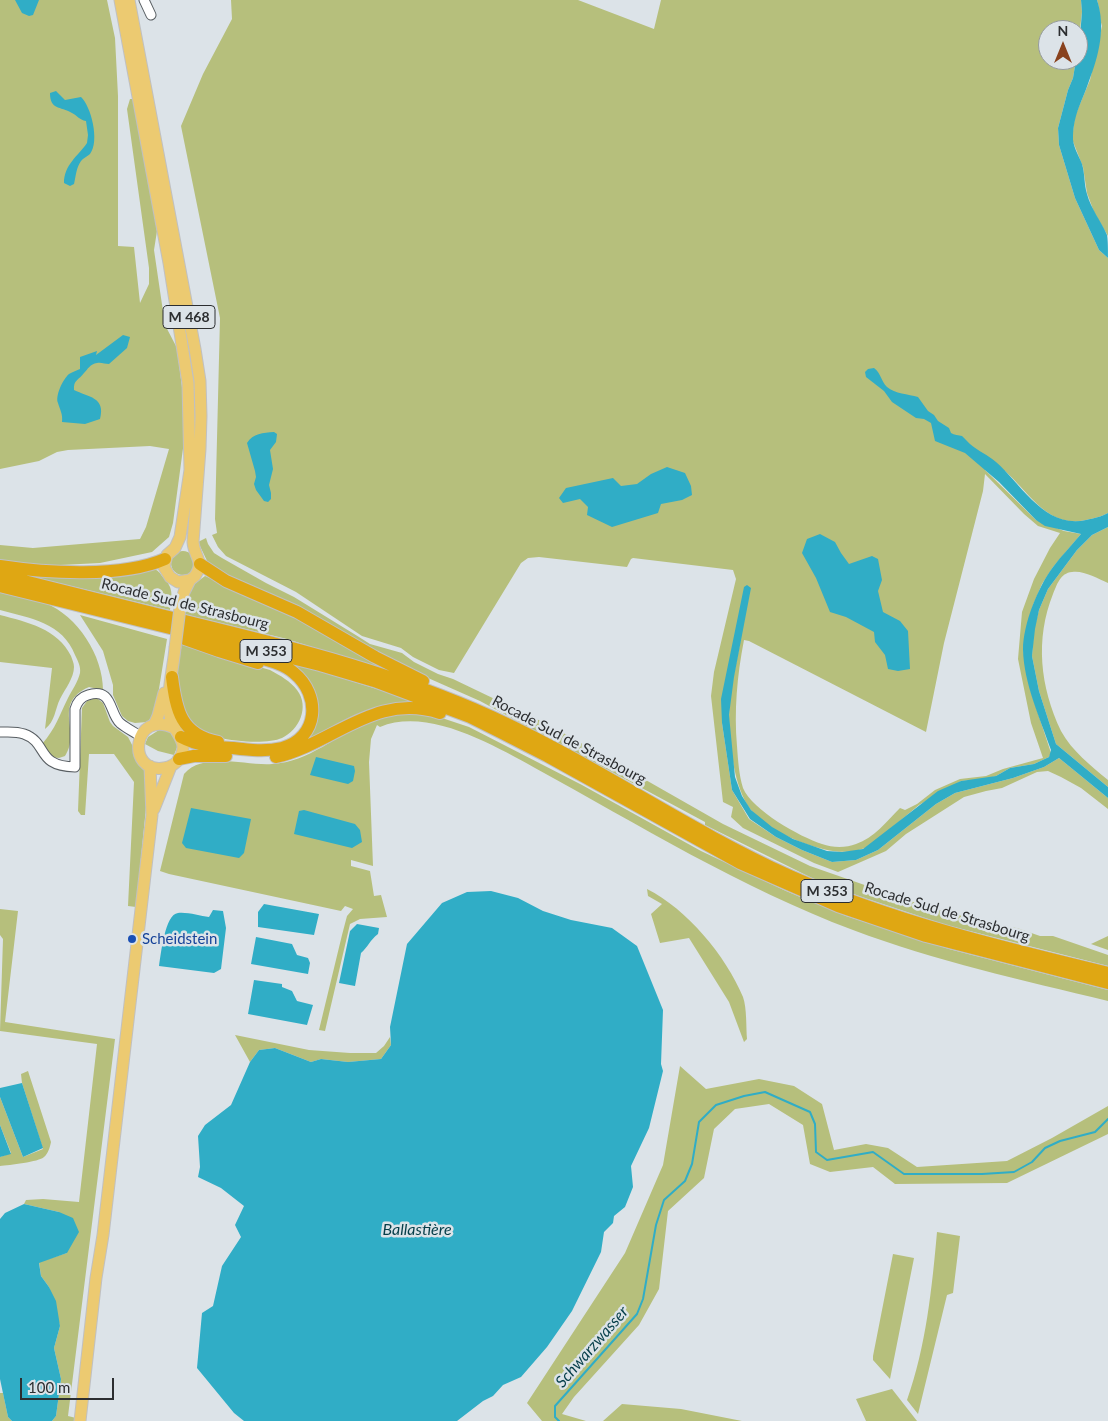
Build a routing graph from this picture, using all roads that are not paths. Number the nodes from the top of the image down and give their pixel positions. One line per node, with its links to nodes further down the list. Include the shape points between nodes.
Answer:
1 (120, 0): 5 (main road, M 468, via 135,77)
2 (129, 0): 5 (main road, M 468, via 142,65)
3 (144, 0): 4 (street)
4 (151, 15)
5 (142, 92): 6 (main road, M 468, via 188,383 190,470 180,537); 7 (main road, M 468, via 200,381)
6 (175, 548): 7 (main road); 8 (main road)
7 (194, 550): 9 (main road)
8 (165, 559): 10 (highway, via 148,565 103,571 54,572); 12 (main road, via 166,570)
9 (200, 564): 13 (main road, via 197,574); 20 (highway, via 226,581 297,612)
10 (0, 566)
11 (0, 574): 20 (highway, Rocade Sud de Strasbourg / M 353, via 336,659)
12 (173, 579): 13 (main road); 16 (main road)
13 (190, 580): 16 (main road)
14 (0, 586): 15 (highway, Rocade Sud de Strasbourg / M 353)
15 (24, 592): 17 (highway, via 66,607); 23 (highway, Rocade Sud de Strasbourg / M 353, via 320,665 418,697)
16 (177, 608): 18 (main road)
17 (185, 638): 19 (highway, via 287,674 305,696 306,720 298,733 272,745 214,741 186,726 178,714); 24 (highway, via 286,668 304,682 312,698 313,712 310,726 302,738 282,748 264,750 194,744)
18 (172, 647): 19 (main road); 21 (main road, via 163,702)
19 (172, 677): 24 (main road, via 169,707)
20 (475, 710): 29 (highway, Rocade Sud de Strasbourg / M 353, via 568,755 722,842 790,876 884,913 986,943)
21 (154, 725): 24 (main road, via 164,724); 25 (main road)
22 (0, 732): 25 (street, via 25,734 54,764 75,767 75,709 86,695 99,694 111,703 118,722)
23 (500, 732): 26 (highway, via 432,710 400,708 370,715 294,753 265,758 213,755); 30 (highway, Rocade Sud de Strasbourg / M 353, via 740,862 838,906 926,936)
24 (178, 733): 26 (main road, via 183,748)
25 (140, 736): 27 (main road, via 139,753)
26 (175, 763): 27 (main road, via 160,768); 28 (main road)
27 (150, 766): 28 (main road)
28 (152, 815): 31 (main road)
29 (1108, 973)
30 (1108, 983)
31 (80, 1421)

